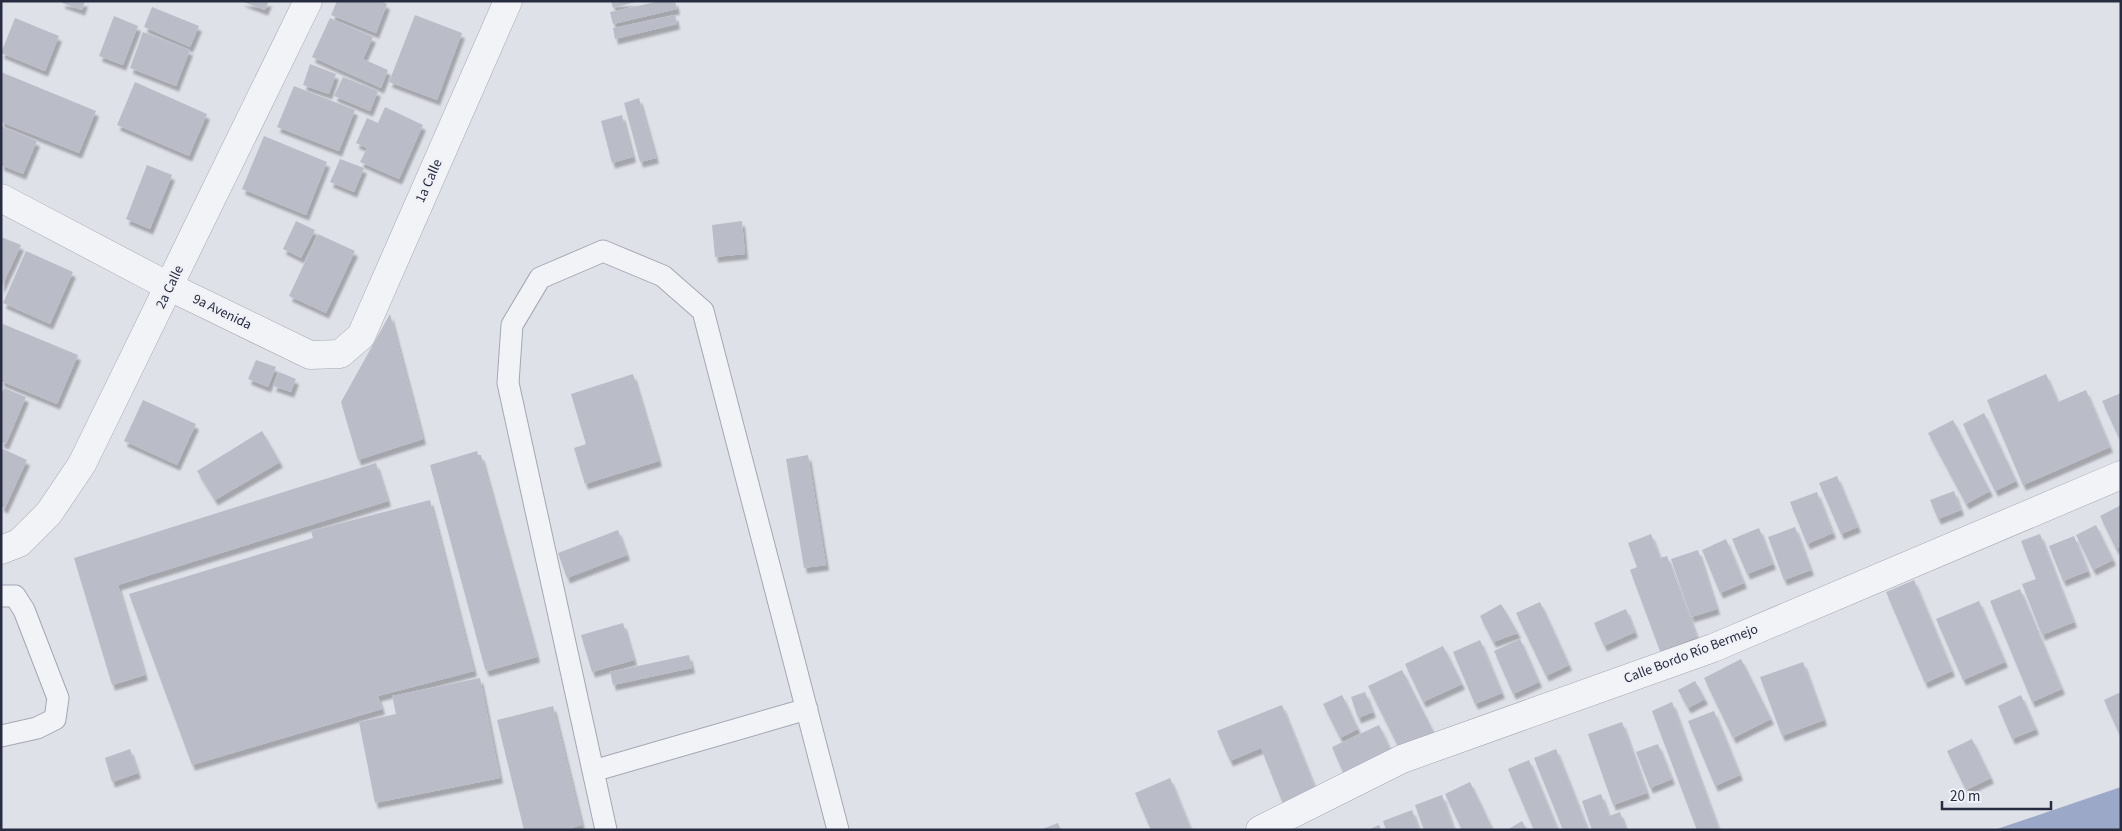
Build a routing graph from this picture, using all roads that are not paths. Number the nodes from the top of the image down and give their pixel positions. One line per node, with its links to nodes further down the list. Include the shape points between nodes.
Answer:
1 (308, 1): 4 (street, 2a Calle)
2 (508, 1): 5 (street, 1a Calle, via 360,336)
3 (1, 198): 4 (street, 9a Avenida)
4 (170, 287): 5 (street, 9a Avenida, via 310,355); 7 (street, 2a Calle, via 82,464 49,513 19,543)
5 (340, 354)
6 (2121, 475): 14 (street, Calle Bordo Río Bermejo, via 1713,648 1402,759)
7 (1, 550)
8 (1, 596): 10 (lane, via 15,596 24,610 58,698 55,719 37,728)
9 (807, 709): 11 (lane); 11 (lane, via 703,311 664,276 602,251 540,278 512,325 508,383); 13 (lane)
10 (1, 736)
11 (593, 771): 12 (lane)
12 (606, 830)
13 (838, 830)
14 (1260, 830)

